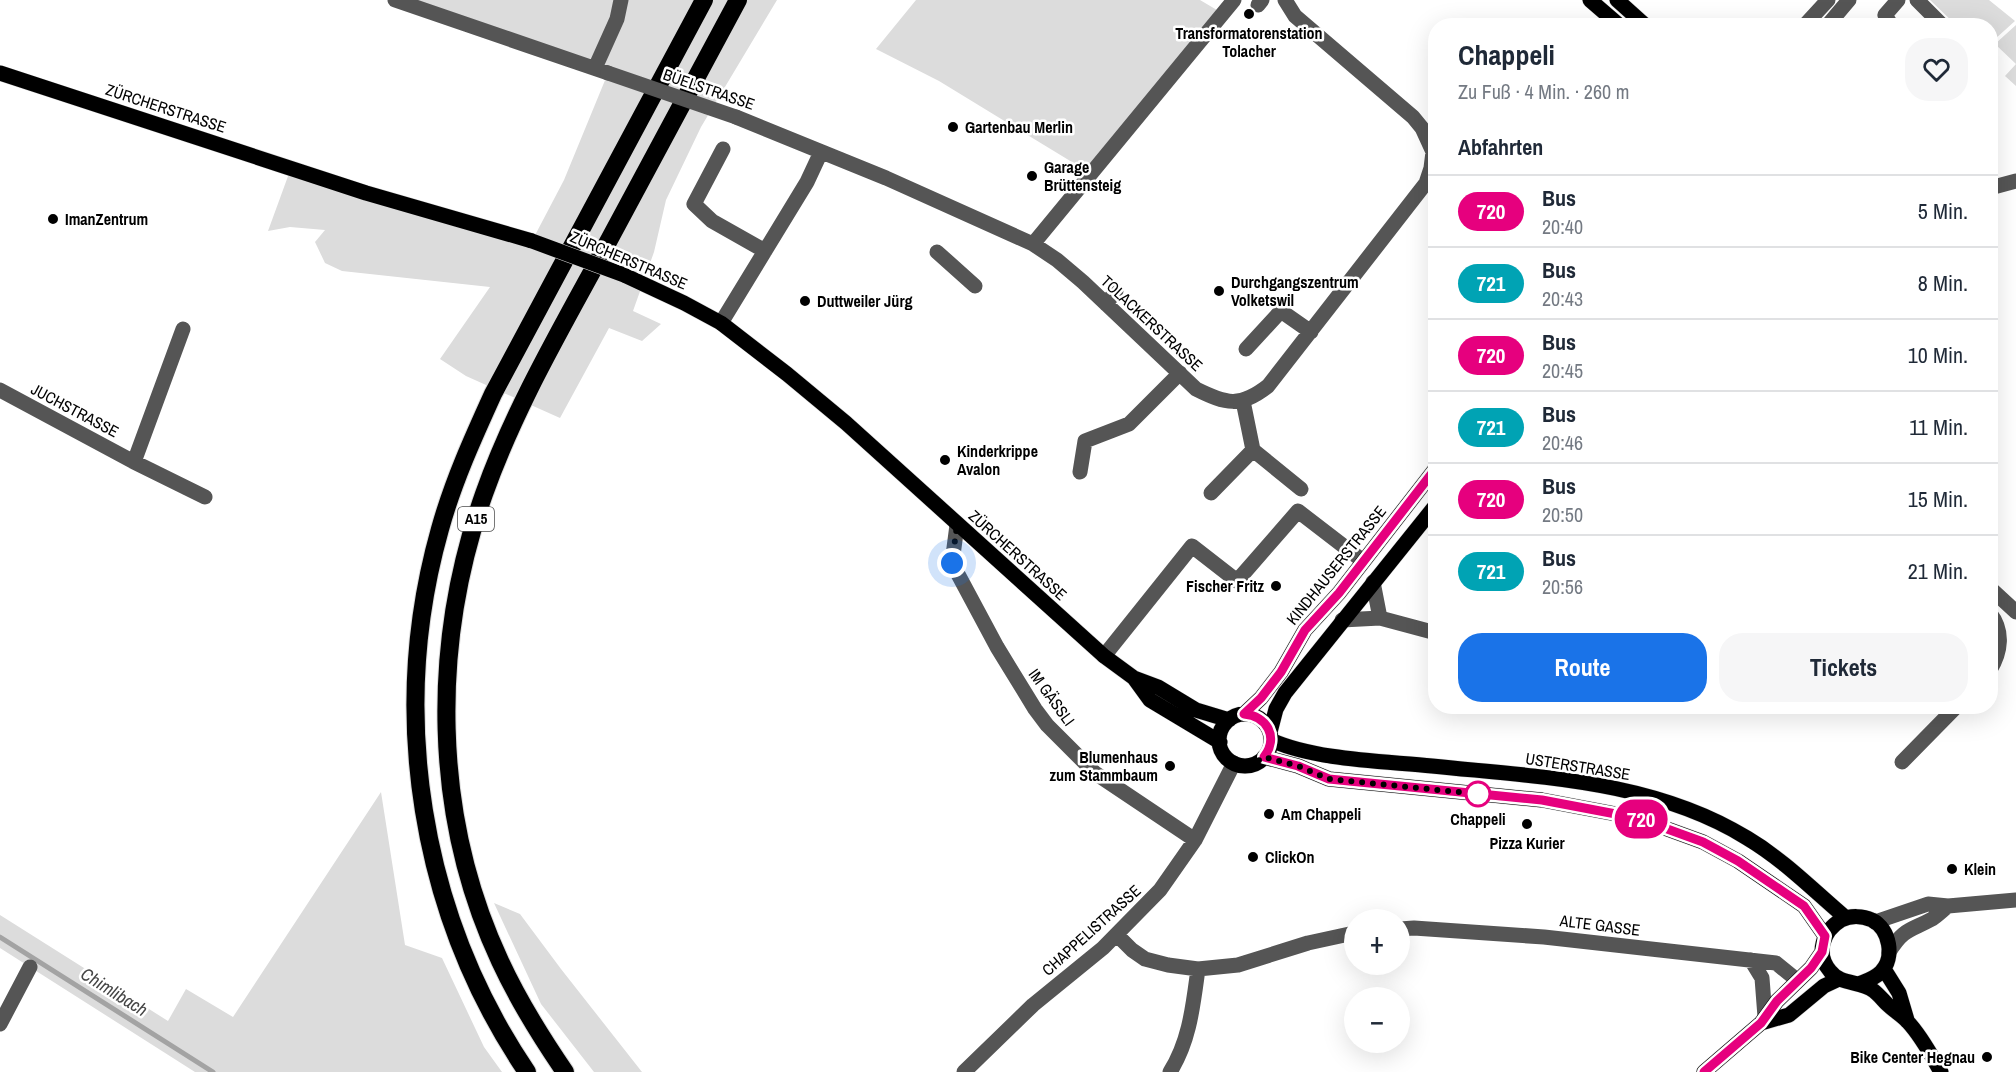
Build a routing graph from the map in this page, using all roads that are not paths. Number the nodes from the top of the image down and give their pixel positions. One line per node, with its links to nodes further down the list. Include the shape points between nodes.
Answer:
1 (395, 0): 19 (street, BÜELSTRASSE)
2 (621, 0): 19 (street)
3 (704, 0): 89 (highway, A15, via 484,413 446,508 422,608 415,727 428,837 442,894 463,952 495,1020)
4 (738, 0): 90 (highway, A15, via 516,419 480,506 455,603 447,670 447,739 464,856 475,898 500,962 532,1023)
5 (1234, 0): 27 (street)
6 (1285, 0): 21 (street, via 1295,16 1413,117)
7 (1590, 0): 13 (main road)
8 (1617, 0): 14 (main road)
9 (1828, 0): 15 (street)
10 (1849, 0): 16 (street)
11 (1898, 0): 17 (street, via 1885,15)
12 (1917, 0): 18 (street)
13 (1611, 18)
14 (1637, 18)
15 (1811, 18)
16 (1834, 18)
17 (1887, 18)
18 (1935, 18)
19 (602, 70): 23 (street, BÜELSTRASSE, bridge)
20 (0, 73): 33 (main road, ZÜRCHERSTRASSE, bridge, via 366,193 532,241 624,275)
21 (1428, 140)
22 (723, 149): 28 (street, via 694,204 712,221)
23 (821, 152): 27 (street, TOLACKERSTRASSE); 28 (street)
24 (1428, 177): 35 (street)
25 (2016, 182): 26 (street)
26 (1998, 186)
27 (1033, 244): 32 (street, TOLACKERSTRASSE)
28 (765, 251): 33 (street)
29 (937, 252): 30 (street)
30 (975, 286)
31 (1116, 291): 32 (street)
32 (1106, 304): 37 (street, TOLACKERSTRASSE)
33 (721, 323): 48 (main road, ZÜRCHERSTRASSE, via 822,403)
34 (183, 329): 41 (street, JUCHSTRASSE)
35 (1311, 332): 36 (street, via 1281,311); 39 (street, via 1268,386)
36 (1246, 349)
37 (1180, 373): 39 (street, TOLACKERSTRASSE, via 1196,389 1218,400); 42 (street, via 1129,424 1085,441)
38 (0, 390): 41 (street, JUCHSTRASSE)
39 (1243, 401): 40 (street)
40 (1253, 450): 44 (street); 45 (street)
41 (134, 462): 46 (street, JUCHSTRASSE)
42 (1080, 472)
43 (1428, 478): 49 (main road, KINDHAUSERSTRASSE)
44 (1301, 489)
45 (1211, 492)
46 (205, 497)
47 (1428, 515): 50 (main road)
48 (957, 525): 57 (main road, ZÜRCHERSTRASSE); 68 (street, IM GÄSSLI, via 952,563 1035,709 1095,773)
49 (1363, 561): 57 (street, via 1298,511 1237,581 1192,546); 60 (main road, KINDHAUSERSTRASSE, via 1305,630 1261,698)
50 (1373, 582): 53 (street); 54 (main road)
51 (1998, 595): 52 (street)
52 (2016, 612)
53 (1380, 618): 54 (street); 56 (street)
54 (1342, 620): 63 (main road, via 1280,701)
55 (1998, 628): 58 (street)
56 (1428, 631)
57 (1104, 656): 59 (main road, ZÜRCHERSTRASSE)
58 (1998, 657)
59 (1134, 678): 62 (main road, ZÜRCHERSTRASSE, via 1158,687 1196,710); 64 (main road, ZÜRCHERSTRASSE, via 1150,700)
60 (1244, 714): 62 (main road); 63 (main road, via 1260,718)
61 (1949, 714): 66 (street)
62 (1229, 720): 64 (main road, via 1220,734)
63 (1271, 736): 65 (main road); 71 (main road, USTERSTRASSE, via 1305,751 1598,784 1655,798 1701,814 1747,837 1789,866)
64 (1220, 742): 67 (main road)
65 (1264, 757): 67 (main road, via 1250,765); 76 (main road, via 1329,779 1542,800 1637,818 1703,842 1738,861 1804,906)
66 (1902, 762)
67 (1234, 763): 68 (street, CHAPPELISTRASSE)
68 (1195, 840): 74 (street, CHAPPELISTRASSE, via 1165,885)
69 (2016, 900): 70 (street)
70 (1948, 906): 72 (street, via 1928,904); 78 (street, via 1898,937)
71 (1846, 918): 72 (main road, via 1859,916); 76 (main road, via 1833,925)
72 (1875, 922): 78 (main road, via 1888,940)
73 (1410, 928): 79 (street, ALTE GASSE, via 1544,937)
74 (1117, 935): 81 (street, via 1145,959); 91 (street, CHAPPELISTRASSE, via 1033,1005)
75 (1344, 935): 81 (street, via 1238,965)
76 (1825, 936): 77 (main road)
77 (1822, 952): 84 (main road, via 1830,971); 86 (main road)
78 (1889, 952): 82 (main road)
79 (1751, 960): 83 (street, ALTE GASSE, via 1776,963); 86 (street, via 1762,978)
80 (30, 966): 88 (street)
81 (1198, 969): 92 (street, via 1191,1024)
82 (1884, 969): 85 (main road); 87 (main road, via 1899,993)
83 (1792, 976)
84 (1839, 979): 85 (main road); 86 (main road, via 1824,986 1789,1015)
85 (1861, 983): 87 (main road)
86 (1763, 1020): 93 (main road)
87 (1907, 1020): 94 (main road)
88 (0, 1024)
89 (527, 1072)
90 (565, 1072)
91 (964, 1072)
92 (1170, 1072)
93 (1704, 1072)
94 (1941, 1072)

